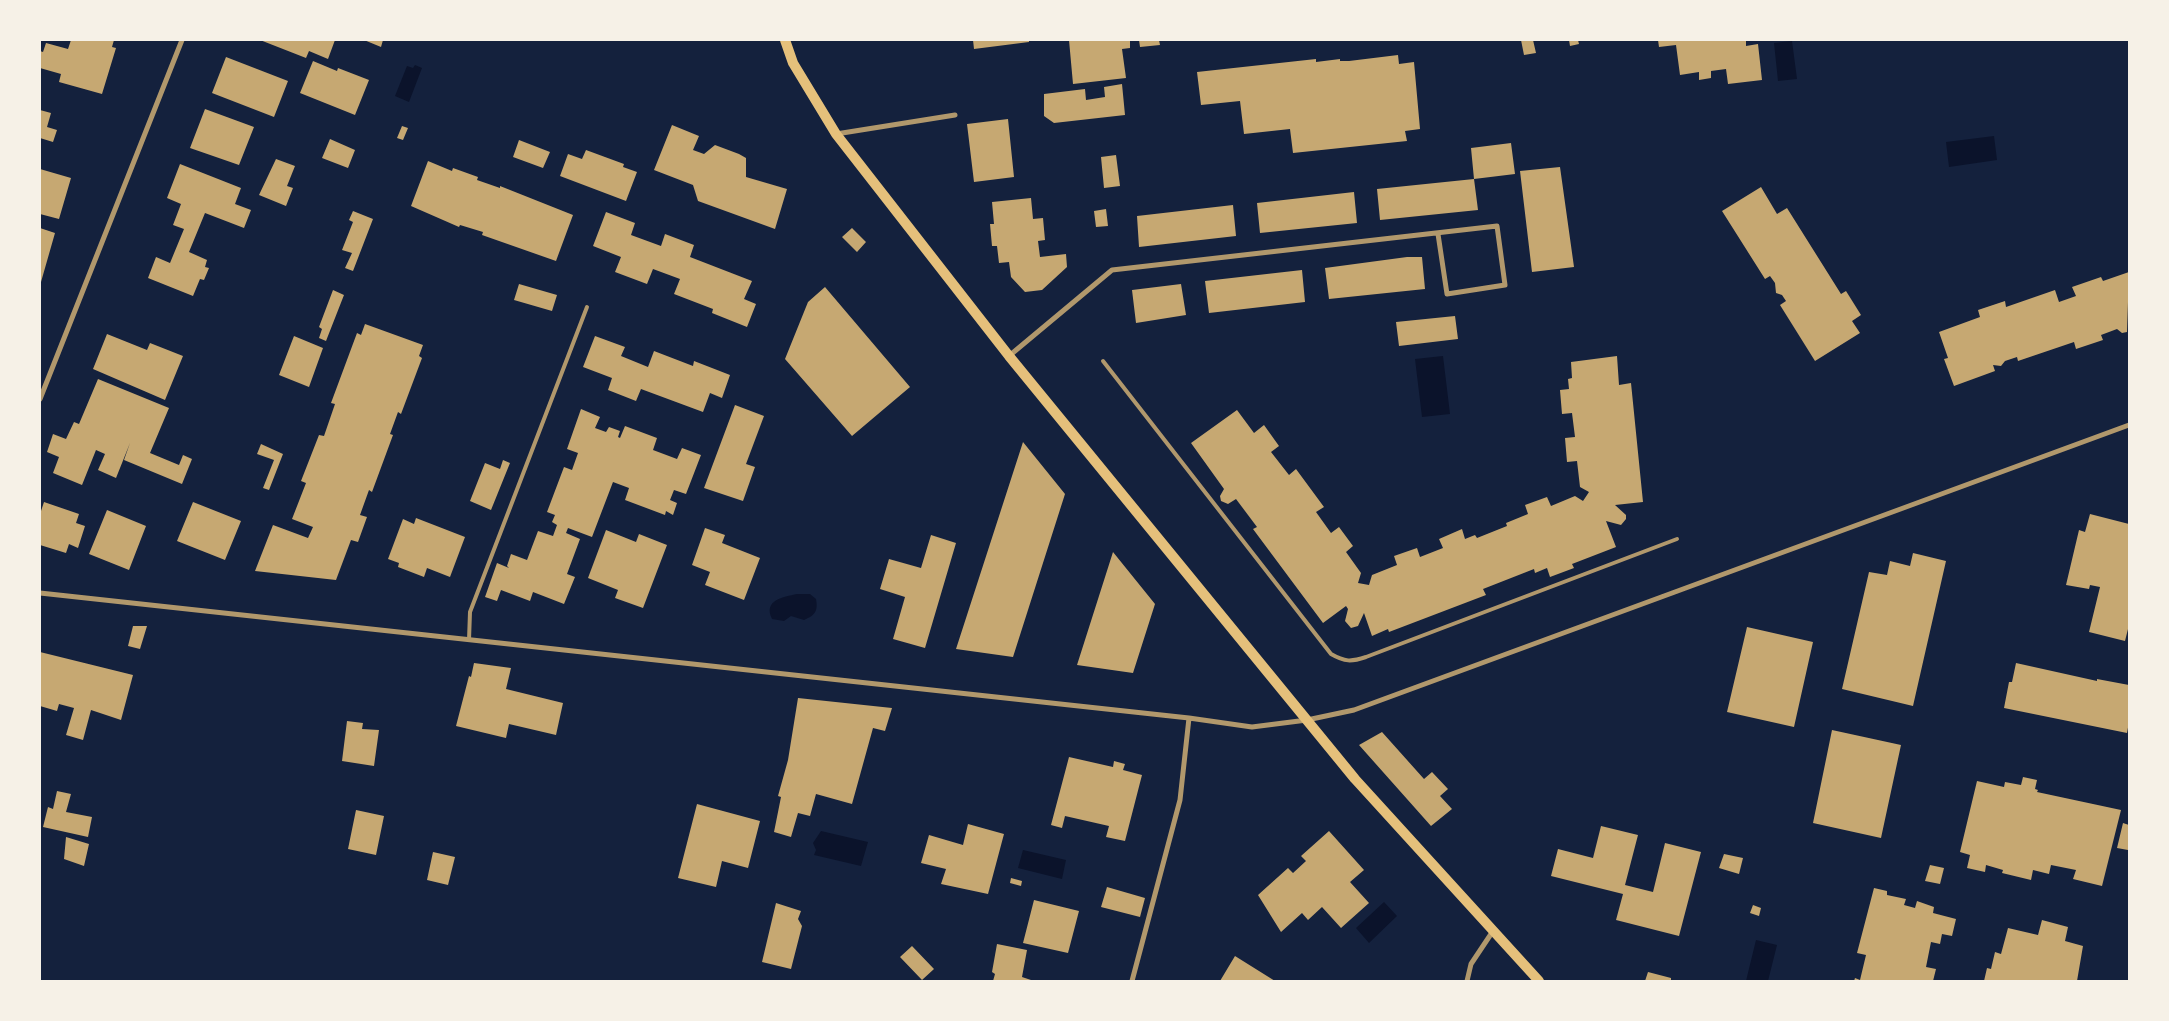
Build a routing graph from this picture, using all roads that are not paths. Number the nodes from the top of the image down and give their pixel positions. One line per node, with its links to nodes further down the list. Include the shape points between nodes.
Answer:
1 (182, 40): 9 (street)
2 (785, 40): 4 (main road, via 793,63)
3 (955, 115): 4 (street)
4 (836, 134): 7 (main road)
5 (1438, 234): 5 (street, via 1447,294 1506,285 1497,226); 7 (street, via 1112,270)
6 (588, 307): 13 (lane, via 470,612)
7 (1009, 356): 15 (main road)
8 (1103, 361): 11 (lane, via 1332,654 1341,660 1351,662 1366,657)
9 (40, 399)
10 (2129, 426): 15 (street, via 1354,710)
11 (1677, 539)
12 (40, 592): 13 (street)
13 (469, 640): 14 (street)
14 (1189, 718): 15 (street, via 1252,727); 17 (street, via 1180,800)
15 (1307, 720): 16 (main road, via 1355,780)
16 (1494, 931): 18 (street, via 1471,964); 19 (main road)
17 (1132, 981)
18 (1467, 981)
19 (1539, 981)

